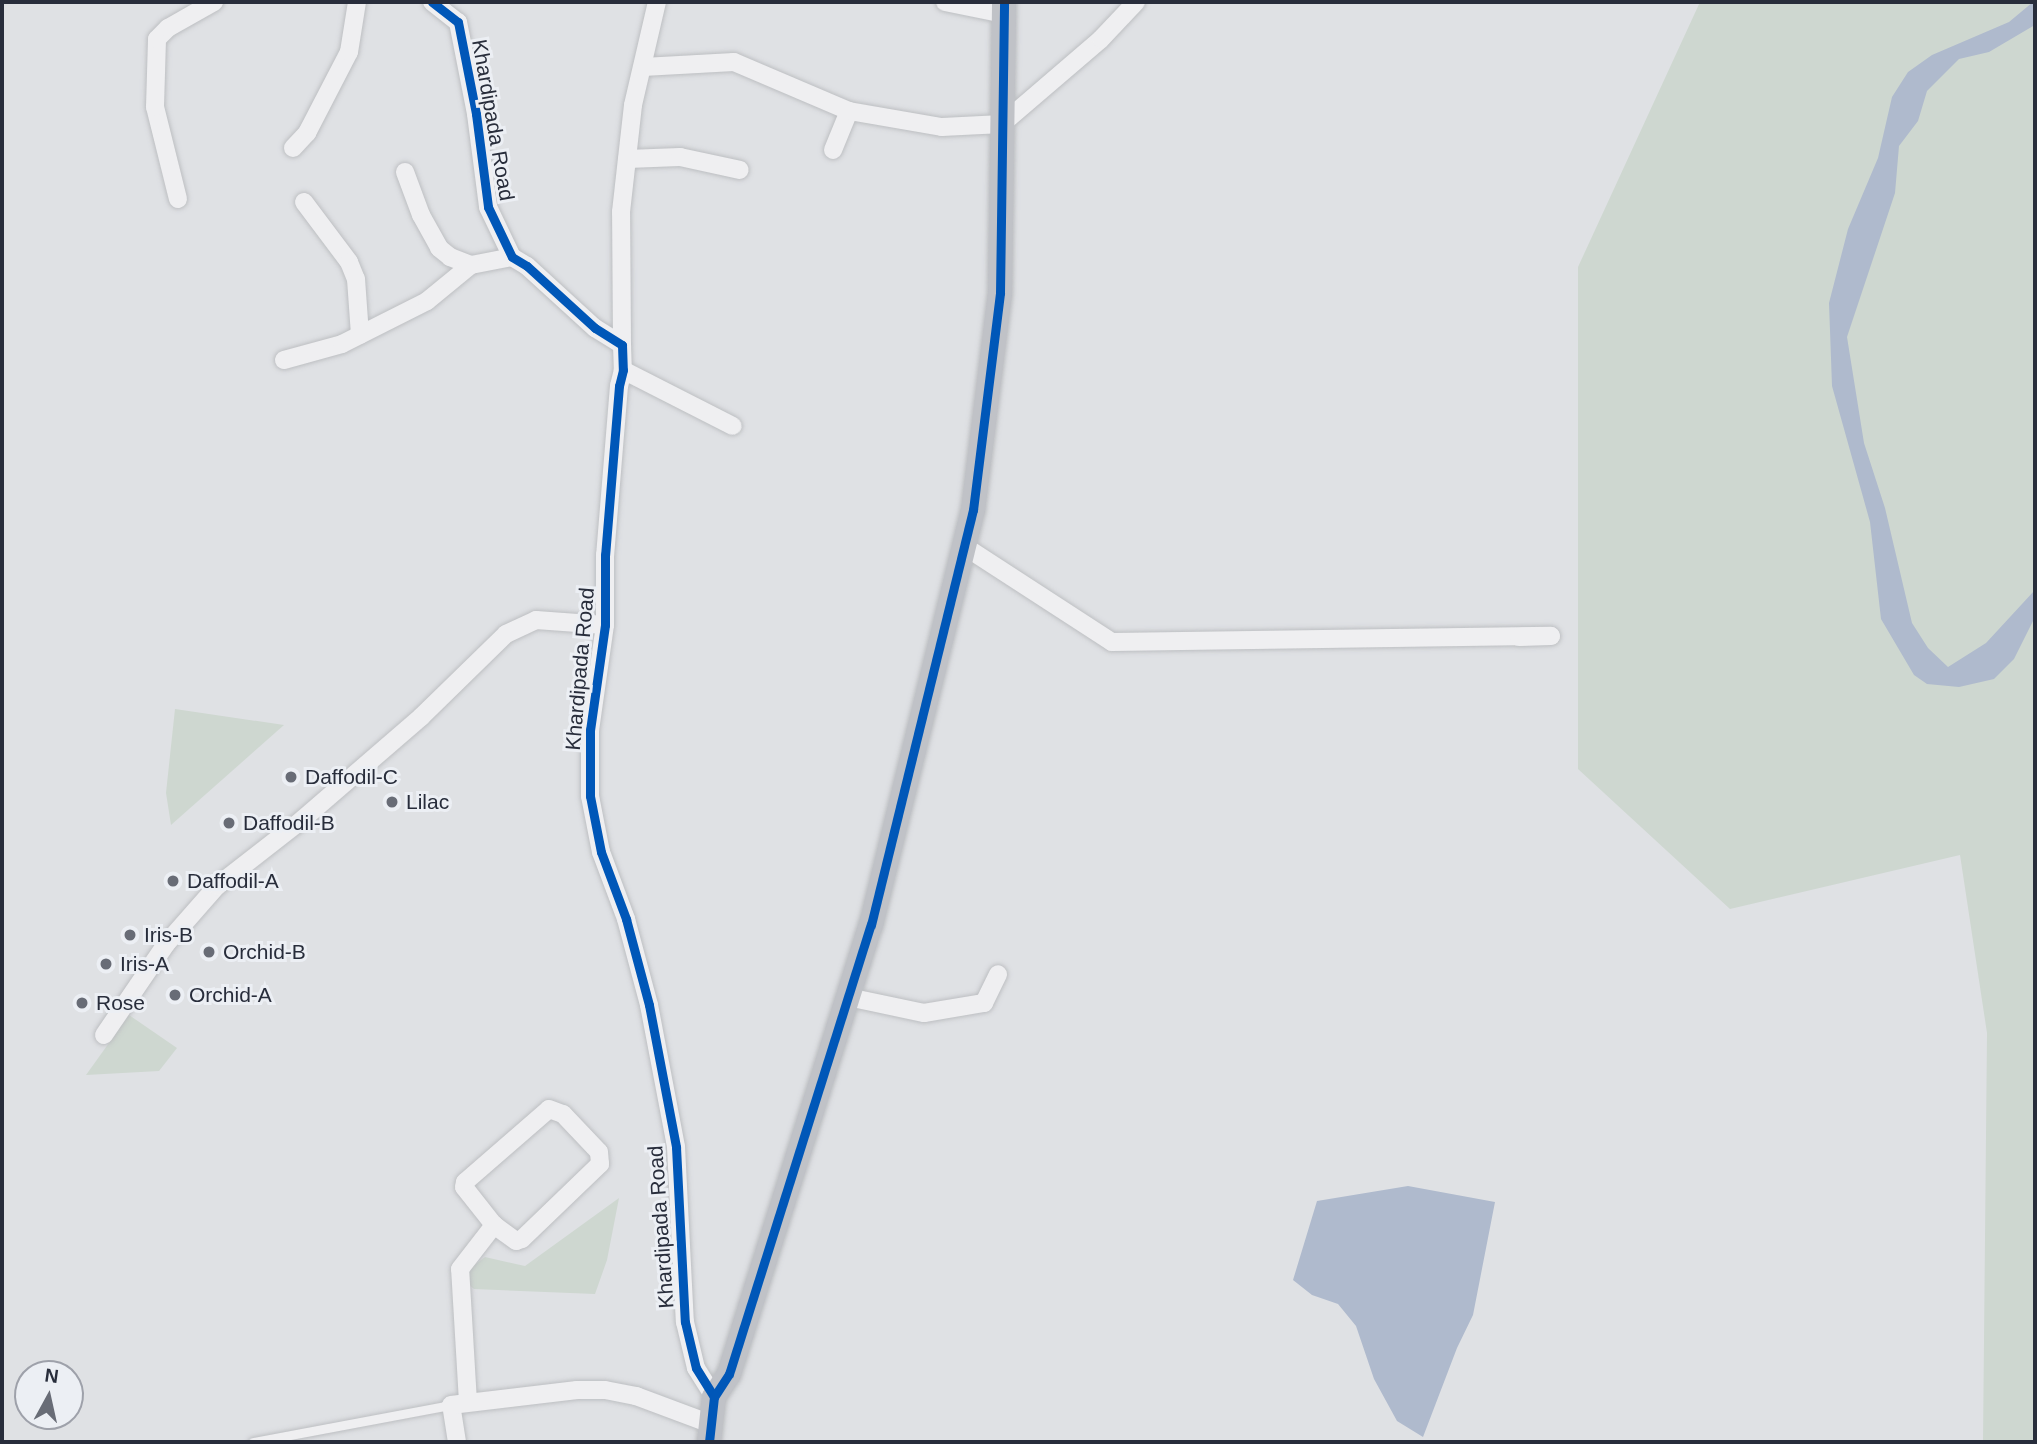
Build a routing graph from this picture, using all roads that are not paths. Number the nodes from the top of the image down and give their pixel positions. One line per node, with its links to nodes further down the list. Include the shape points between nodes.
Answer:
1 (214, 2): 16 (street, via 157,39 155,107)
2 (357, 2): 11 (street, via 349,52 307,133)
3 (432, 2): 18 (street, Khardipada Road, via 458,22 488,207)
4 (657, 2): 8 (street)
5 (945, 2): 7 (street)
6 (1136, 2): 10 (street, via 1092,47)
7 (1004, 8): 10 (street)
8 (643, 67): 9 (street, via 734,62); 13 (street)
9 (849, 111): 10 (street, via 942,127); 12 (street)
10 (1002, 124): 25 (street, via 1000,293 973,510)
11 (293, 148)
12 (833, 150)
13 (627, 159): 14 (street, via 680,157); 21 (street, via 621,212)
14 (740, 170)
15 (405, 172): 19 (street, via 439,247)
16 (178, 199)
17 (304, 202): 20 (street, via 349,261 356,279)
18 (512, 257): 19 (street); 21 (street, Khardipada Road, via 595,328)
19 (471, 265): 20 (street, via 427,301)
20 (360, 335): 22 (street)
21 (622, 345): 23 (street, Khardipada Road)
22 (284, 360)
23 (623, 370): 24 (street); 26 (street, Khardipada Road, via 606,542)
24 (733, 426)
25 (964, 546): 27 (street, via 1112,642 1552,636); 29 (street, via 871,925)
26 (605, 625): 30 (street, via 536,620 506,634 392,743 217,886 166,944); 32 (street, Khardipada Road, via 590,730 590,796 601,852 626,919 649,1005 676,1147 685,1322 696,1368)
27 (1519, 637)
28 (998, 974): 29 (street, via 984,1003 924,1013)
29 (848, 997): 32 (street, via 729,1374)
30 (104, 1035)
31 (494, 1225): 31 (street, via 466,1192 465,1182 544,1111 555,1109 599,1152 600,1164 522,1239 516,1241); 33 (street, via 460,1269)
32 (714, 1397): 34 (street)
33 (460, 1404): 34 (street, via 605,1390 636,1396); 35 (lane); 36 (street)
34 (710, 1433)
35 (253, 1442)
36 (457, 1442)

